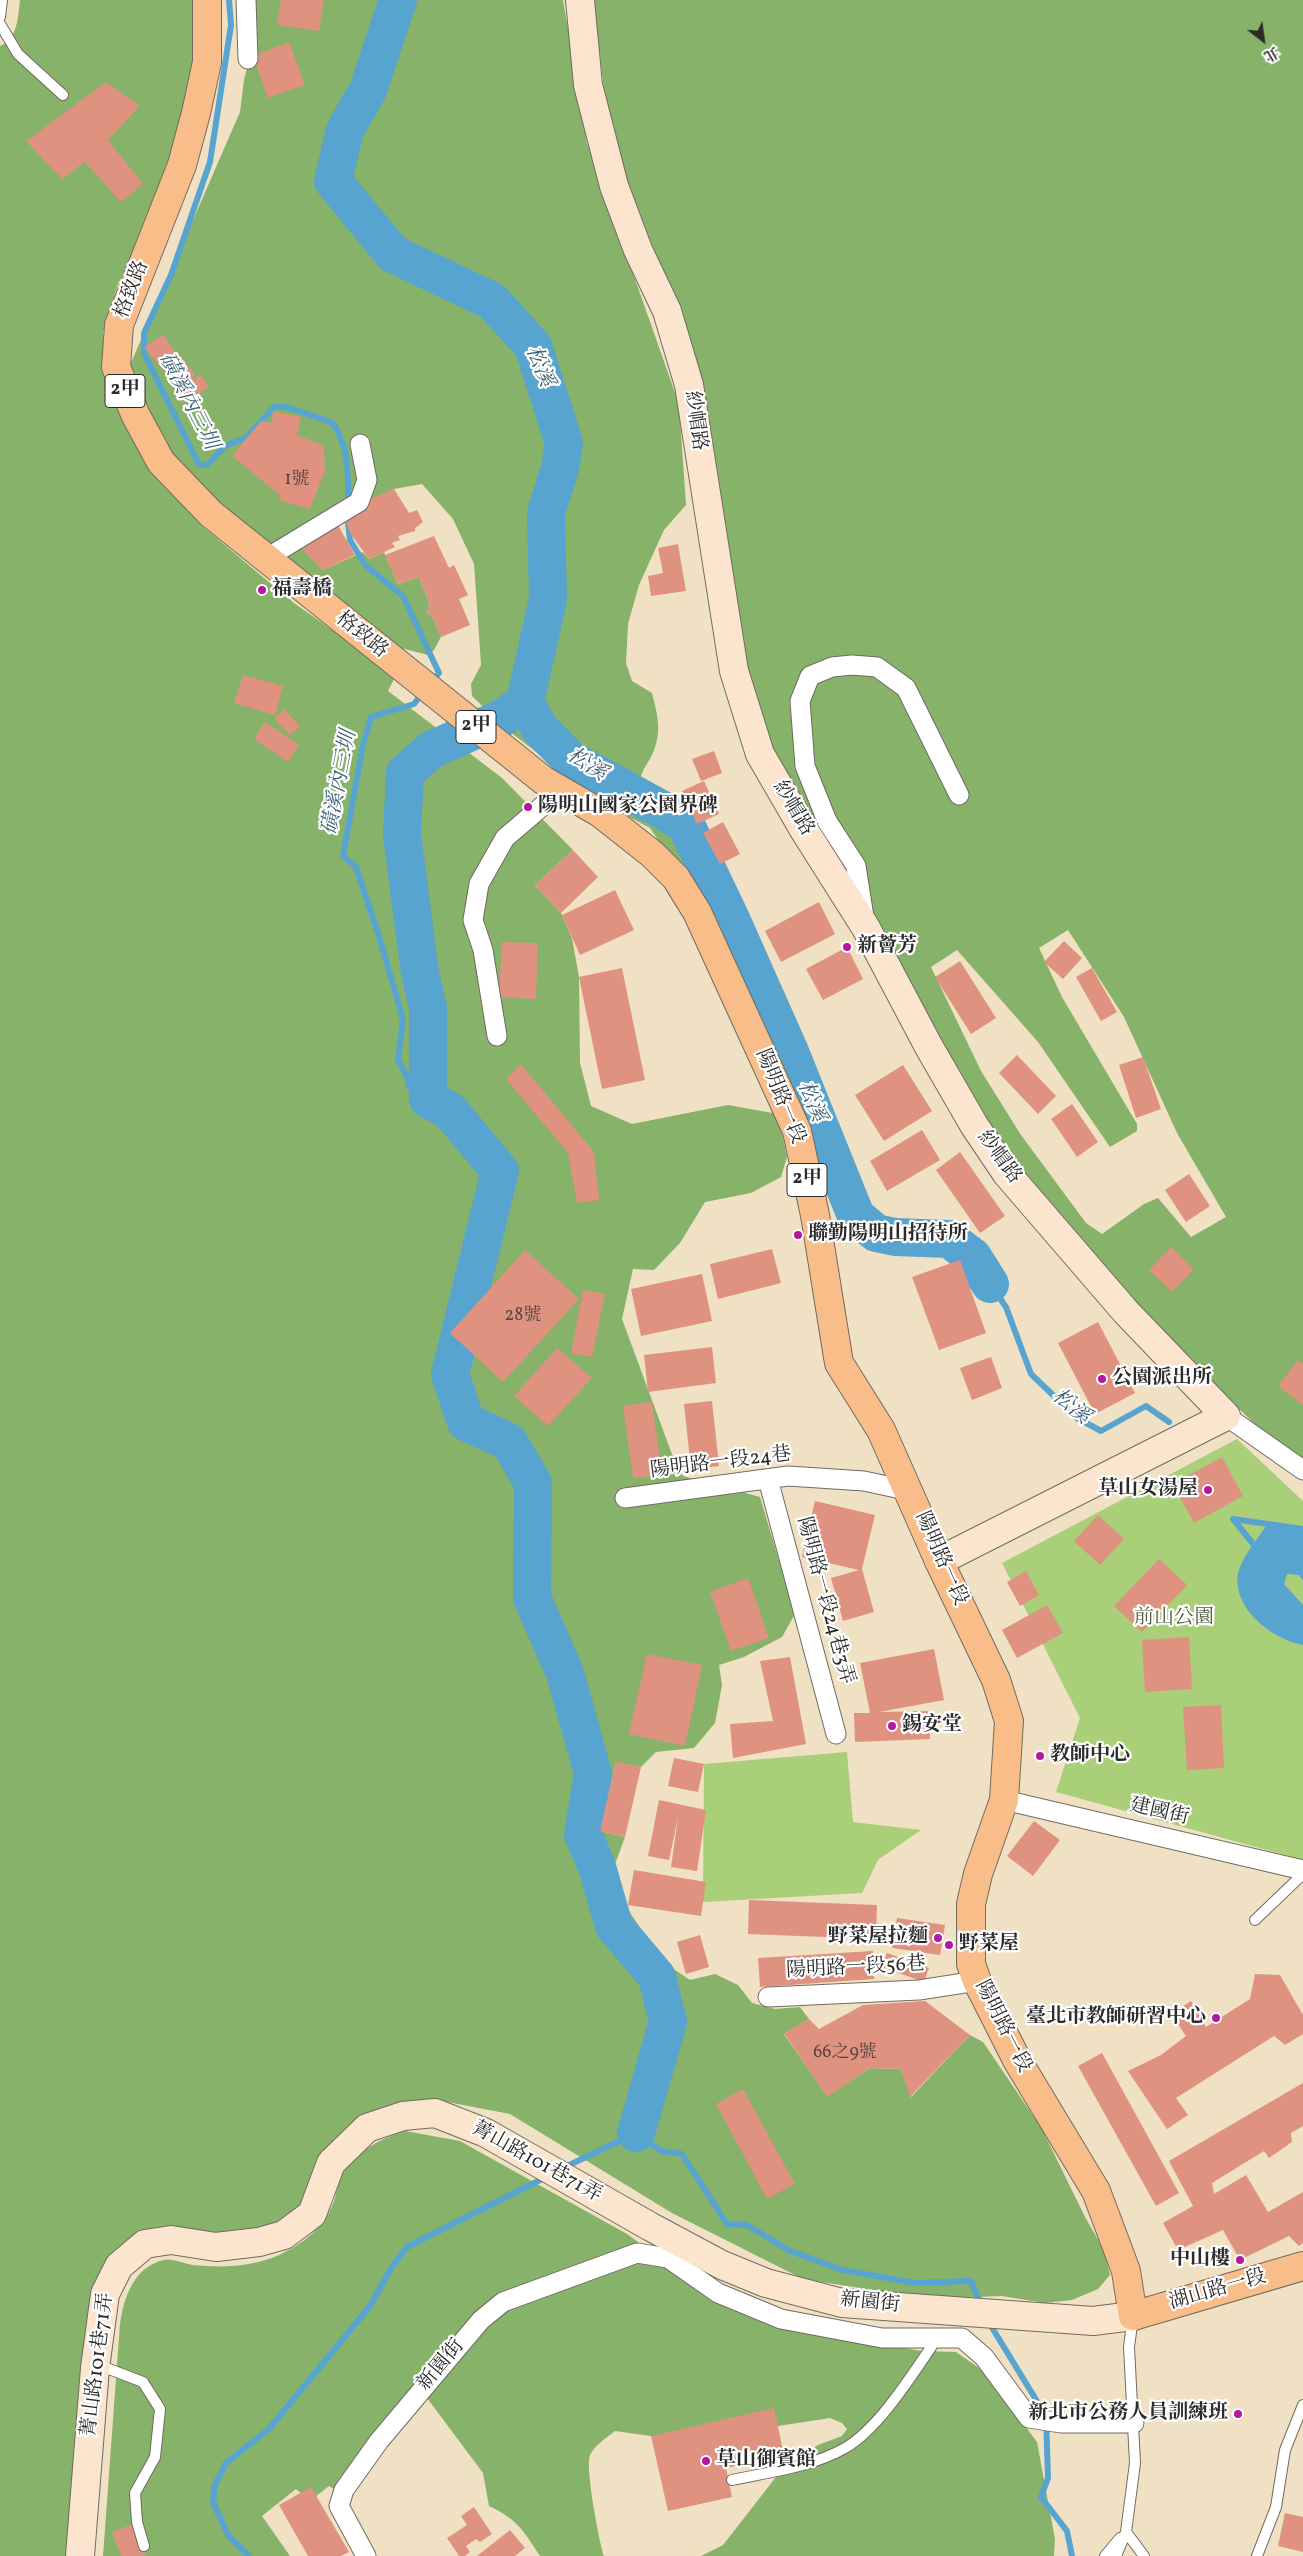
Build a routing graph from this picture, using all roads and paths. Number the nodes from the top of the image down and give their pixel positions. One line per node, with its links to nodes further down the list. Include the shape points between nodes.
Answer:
1 (2, 0): 5 (lane)
2 (207, 0): 10 (main road, 格致路 / 2甲, via 207,62 196,113 182,165 119,324 116,367 135,414 162,462 211,514)
3 (246, 0): 7 (street)
4 (580, 0): 13 (street, 紗帽路, via 588,85 614,186 638,250 668,311 689,385 737,680 760,754)
5 (0, 17)
6 (0, 24): 8 (lane, via 18,54)
7 (248, 59)
8 (63, 95)
9 (360, 444): 10 (street, via 367,480 359,502)
10 (265, 560): 11 (main road, 格致路 / 2甲)
11 (551, 786): 14 (street, via 505,838 479,884 473,920 483,950); 18 (main road, 陽明路一段 / 2甲, via 618,826 652,854 676,878 697,912 797,1131 815,1215 839,1363 881,1430)
12 (960, 795): 13 (street, via 906,688 877,667 832,667 810,676 800,701 804,766 827,821 856,866)
13 (866, 928): 15 (street, 紗帽路, via 929,1047 1007,1174 1126,1312)
14 (497, 1036)
15 (1226, 1416): 16 (street, 紗帽路); 20 (street)
16 (1303, 1470)
17 (768, 1479): 18 (street, 陽明路一段24巷, via 788,1476 864,1481); 19 (street, 陽明路一段24巷); 21 (street, 陽明路一段24巷3弄)
18 (910, 1491): 20 (main road, 陽明路一段 / 2甲)
19 (625, 1498)
20 (939, 1561): 22 (main road, 陽明路一段 / 2甲, via 996,1680 1009,1721)
21 (836, 1734)
22 (1004, 1800): 23 (street, 建國街); 26 (main road, 陽明路一段 / 2甲, via 971,1904 971,1964)
23 (1303, 1870)
24 (1303, 1874): 25 (lane)
25 (1256, 1920)
26 (976, 1982): 27 (street, 陽明路一段56巷, via 919,1990); 31 (main road, 陽明路一段 / 2甲, via 1017,2060 1096,2191 1126,2271)
27 (768, 1997)
28 (651, 2227): 29 (street); 31 (street, 新園街, via 722,2264 766,2282 842,2303 1093,2321); 33 (street, 菁山路101巷71弄, via 486,2133 435,2113 403,2116 367,2128 331,2163 312,2214 284,2235 259,2242 216,2247 171,2240 145,2244 118,2266 105,2294)
29 (637, 2253): 32 (street, 新園街, via 668,2258 718,2293 782,2319 882,2338); 40 (street, 新園街, via 503,2302 481,2320 379,2441 344,2490 339,2506)
30 (1303, 2266): 31 (main road, 湖山路一段)
31 (1133, 2316): 35 (lane, via 1129,2347)
32 (938, 2336): 35 (street, 新園街, via 962,2338 984,2357 1029,2418); 36 (lane, via 868,2432 846,2448 820,2459)
33 (95, 2368): 38 (lane, via 109,2369 143,2382 160,2409 155,2457 134,2493); 39 (street, 菁山路101巷71弄)
34 (1303, 2405): 44 (lane, via 1285,2450 1276,2507)
35 (1134, 2423): 37 (lane, via 1135,2463)
36 (732, 2480)
37 (1126, 2532): 41 (lane); 42 (lane); 43 (lane)
38 (144, 2546)
39 (80, 2556)
40 (366, 2556)
41 (1105, 2556)
42 (1116, 2556)
43 (1144, 2556)
44 (1258, 2556)

